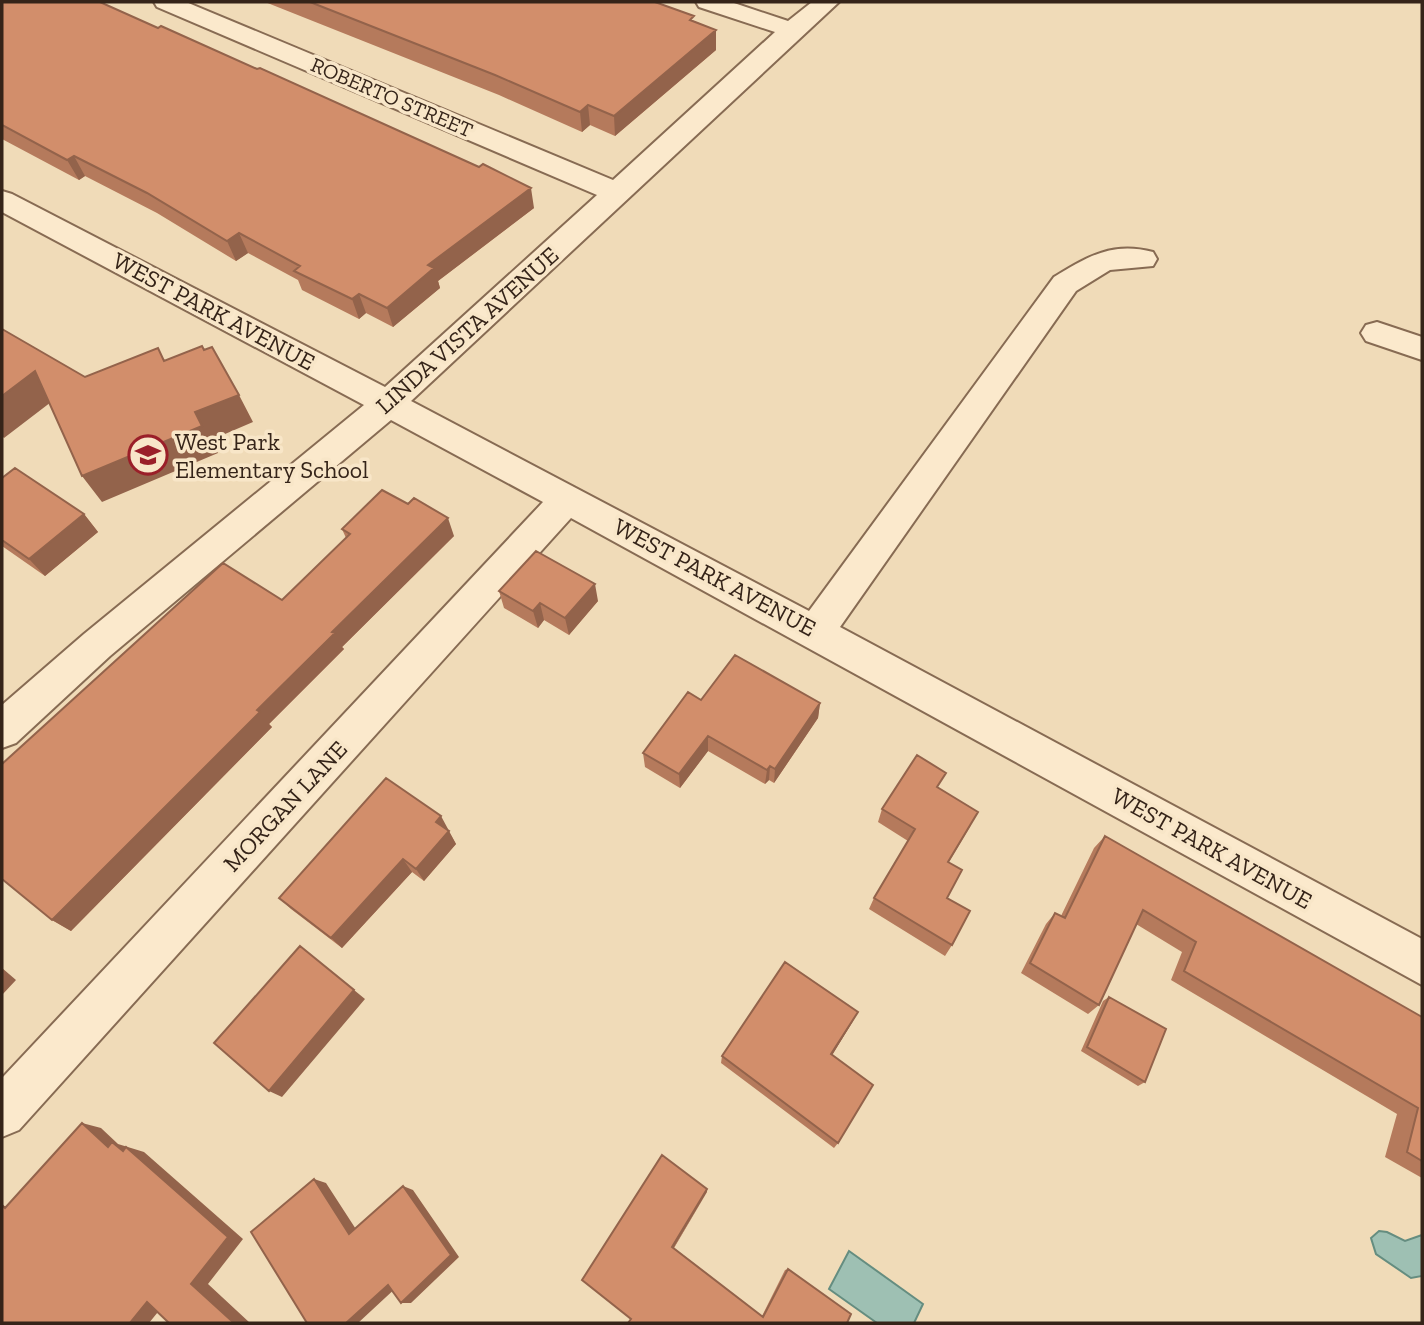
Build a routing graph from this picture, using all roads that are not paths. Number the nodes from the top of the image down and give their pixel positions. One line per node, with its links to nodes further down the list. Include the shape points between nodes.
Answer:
1 (166, 2): 5 (street, ROBERTO STREET)
2 (708, 2): 4 (street)
3 (827, 2): 4 (street, LINDA VISTA AVENUE)
4 (792, 30): 5 (street, LINDA VISTA AVENUE)
5 (618, 193): 10 (street, LINDA VISTA AVENUE)
6 (2, 200): 10 (street, WEST PARK AVENUE)
7 (1142, 259): 12 (street, via 1104,260 1065,284)
8 (1377, 333): 9 (street)
9 (1422, 349)
10 (390, 402): 11 (street, WEST PARK AVENUE); 13 (street, LINDA VISTA AVENUE, via 97,645)
11 (569, 498): 12 (street, WEST PARK AVENUE); 15 (street, MORGAN LANE)
12 (816, 631): 14 (street, WEST PARK AVENUE)
13 (2, 730)
14 (1422, 963)
15 (2, 1113)

